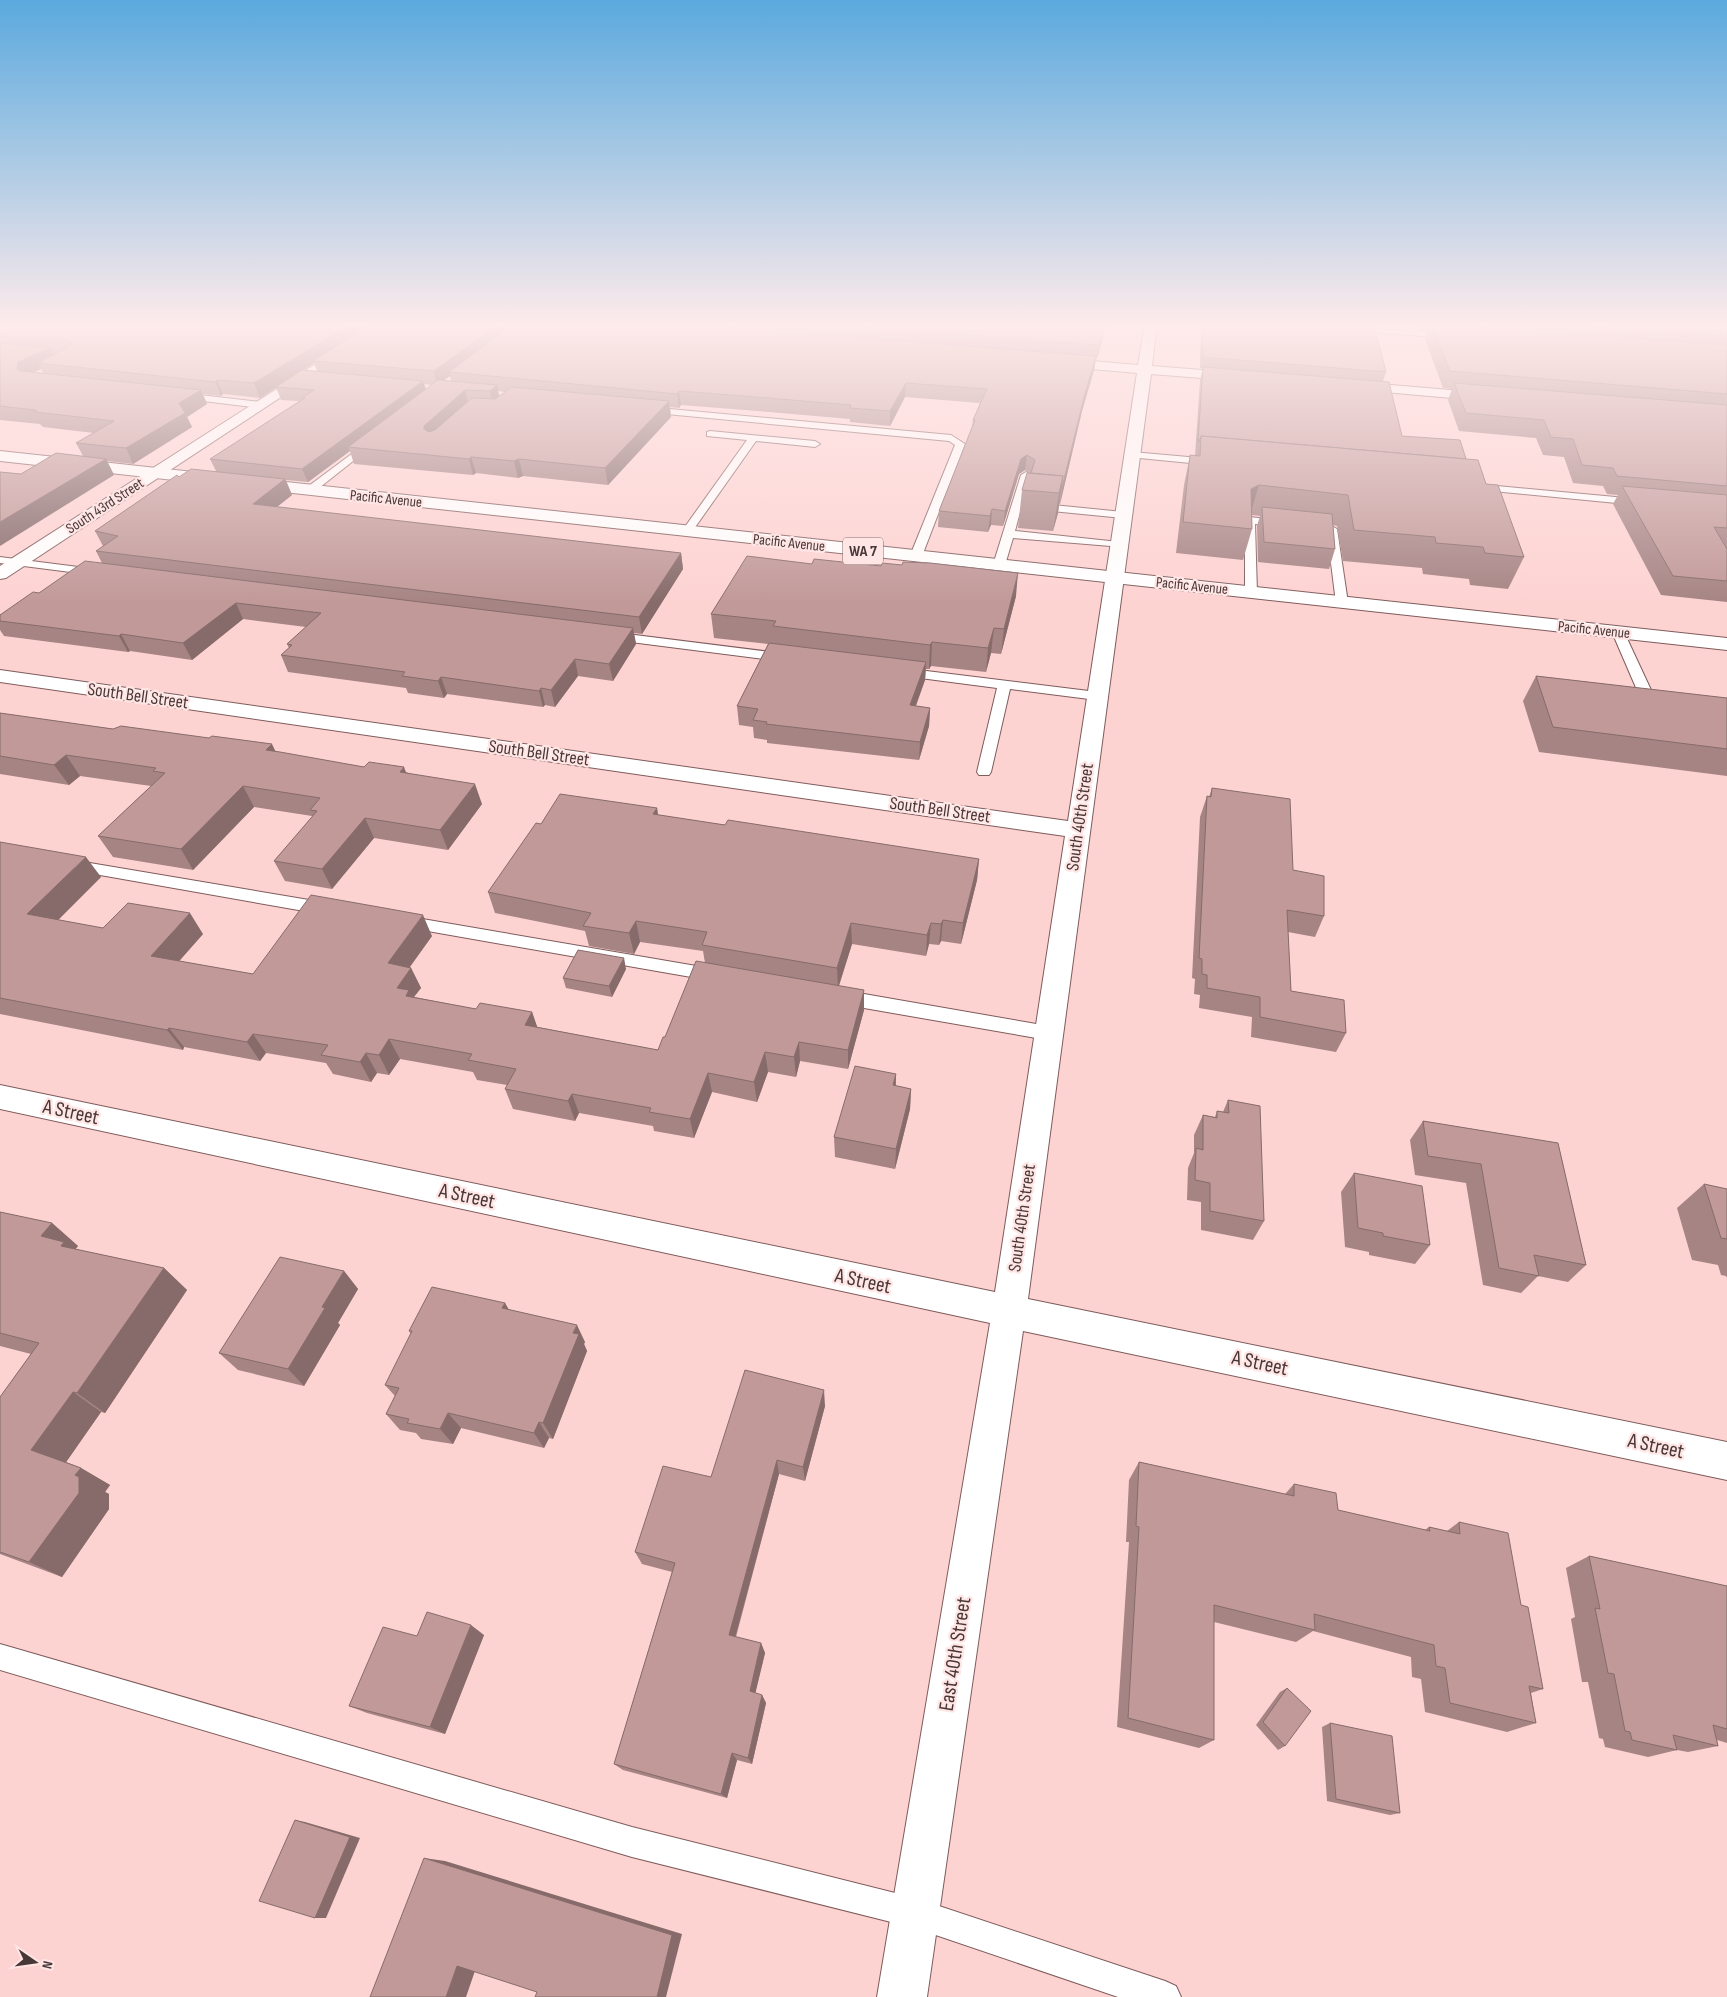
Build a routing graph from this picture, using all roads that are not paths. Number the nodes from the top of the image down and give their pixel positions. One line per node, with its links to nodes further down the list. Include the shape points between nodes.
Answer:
1 (242, 417): 11 (street, South 43rd Street)
2 (729, 417): 23 (lane, via 951,438 960,444)
3 (1138, 417): 8 (street, South 40th Street)
4 (710, 434): 6 (lane)
5 (378, 438): 14 (lane)
6 (753, 438): 7 (lane); 20 (lane)
7 (815, 444)
8 (1132, 455): 10 (lane); 17 (street, South 40th Street)
9 (0, 456): 11 (street, Pacific Avenue / WA 7)
10 (1220, 463)
11 (155, 473): 14 (street, Pacific Avenue / WA 7); 25 (street, South 43rd Street)
12 (1026, 475): 16 (lane)
13 (1461, 486): 15 (lane)
14 (310, 490): 20 (street, Pacific Avenue / WA 7)
15 (1648, 503)
16 (1017, 504): 17 (lane); 21 (lane)
17 (1124, 515): 22 (street, South 40th Street)
18 (1296, 525): 30 (lane, via 1250,520)
19 (1314, 527): 31 (lane, via 1332,528)
20 (687, 531): 23 (street, Pacific Avenue / WA 7)
21 (1008, 534): 22 (lane); 26 (lane)
22 (1119, 545): 29 (street, South 40th Street)
23 (916, 556): 26 (street, Pacific Avenue / WA 7)
24 (0, 560): 25 (lane)
25 (18, 562): 27 (street, South 43rd Street); 28 (lane)
26 (999, 566): 29 (street, Pacific Avenue / WA 7)
27 (0, 574)
28 (106, 574)
29 (1114, 578): 30 (street, Pacific Avenue / WA 7); 40 (street, South 40th Street)
30 (1251, 593): 31 (street, Pacific Avenue / WA 7)
31 (1342, 603): 32 (street, Pacific Avenue / WA 7)
32 (1618, 632): 34 (street, Pacific Avenue / WA 7); 39 (lane)
33 (600, 635): 35 (lane)
34 (1727, 644)
35 (797, 659)
36 (886, 670): 38 (lane)
37 (0, 676): 42 (street, South Bell Street)
38 (1004, 685): 40 (lane); 41 (lane)
39 (1644, 690)
40 (1097, 696): 42 (street, South 40th Street)
41 (984, 772)
42 (1078, 830): 48 (street, South 40th Street)
43 (59, 863): 44 (lane)
44 (342, 912)
45 (392, 920): 46 (lane)
46 (734, 979)
47 (822, 994): 48 (lane)
48 (1048, 1032): 50 (street, South 40th Street)
49 (0, 1097): 50 (street, A Street)
50 (1009, 1310): 51 (street, A Street); 53 (street, East 40th Street)
51 (1727, 1461)
52 (0, 1657): 53 (lane, via 632,1842)
53 (915, 1913): 54 (street, East 40th Street); 55 (lane)
54 (902, 1997)
55 (1165, 1997)

